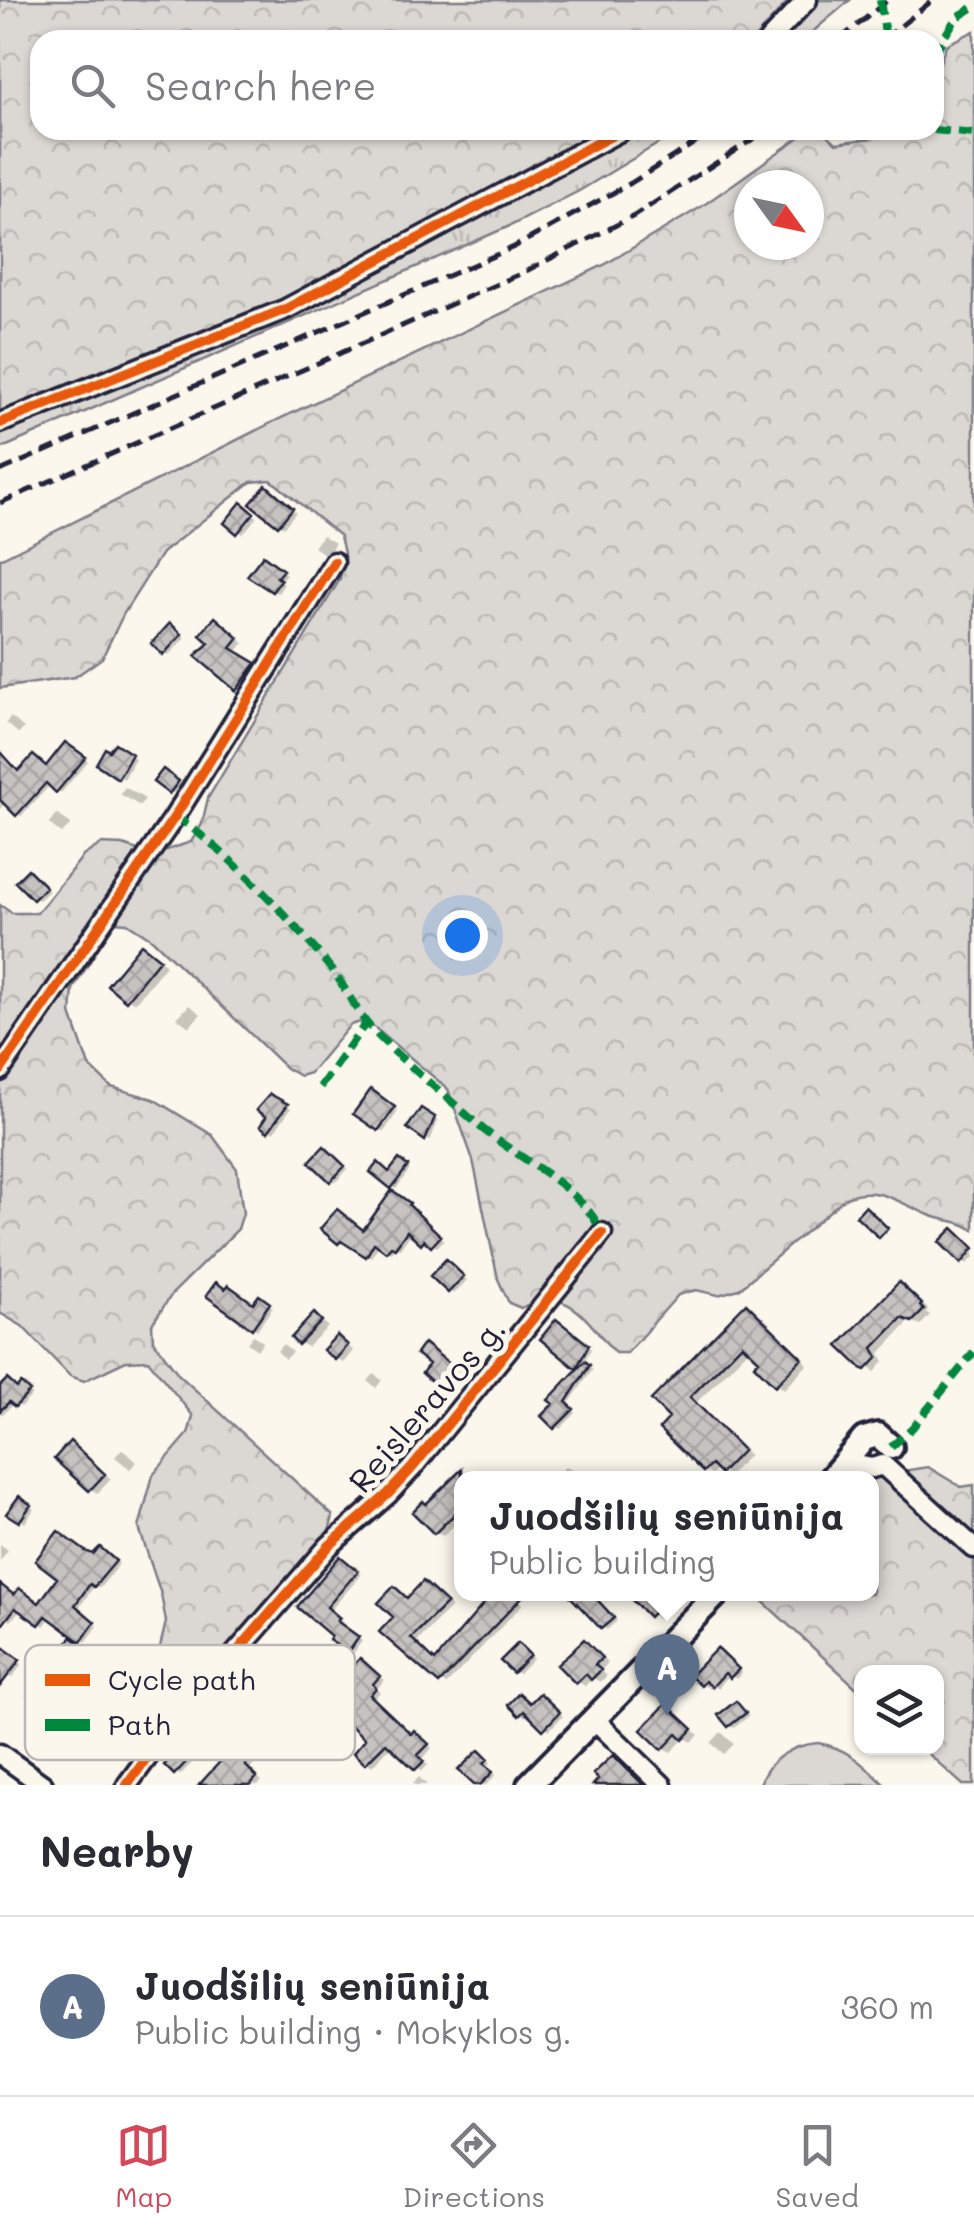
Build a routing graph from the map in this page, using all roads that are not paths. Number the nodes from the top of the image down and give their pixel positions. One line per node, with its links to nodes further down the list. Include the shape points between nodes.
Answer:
1 (807, 0): 2 (street)
2 (778, 30)
3 (603, 140): 4 (street, via 286,309)
4 (0, 423)
5 (334, 562): 6 (street, via 186,799)
6 (0, 1070)
7 (602, 1233): 12 (street, Reisleravos g., via 412,1468 329,1546)
8 (887, 1456): 9 (main road, via 886,1439 871,1435); 10 (street)
9 (839, 1471)
10 (974, 1548)
11 (711, 1601): 13 (main road)
12 (243, 1645)
13 (594, 1719): 18 (main road); 19 (street)
14 (0, 1754): 16 (street)
15 (145, 1760): 17 (street, Reisleravos g.)
16 (42, 1785)
17 (127, 1785)
18 (529, 1785)
19 (662, 1785)

